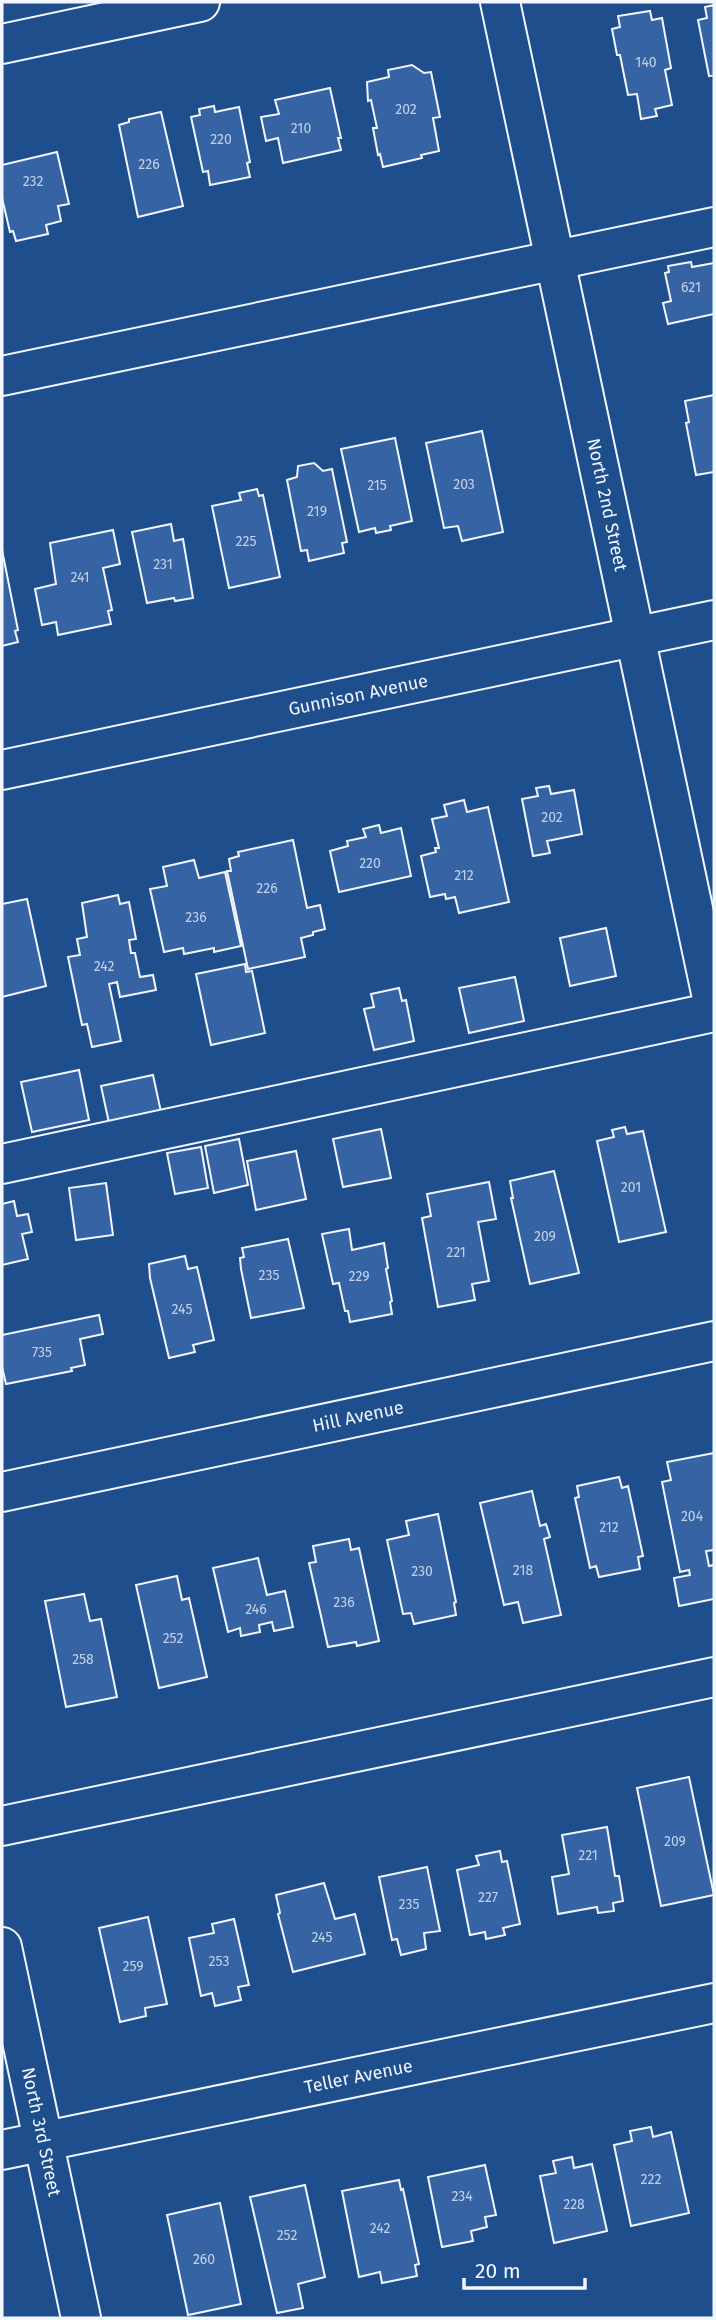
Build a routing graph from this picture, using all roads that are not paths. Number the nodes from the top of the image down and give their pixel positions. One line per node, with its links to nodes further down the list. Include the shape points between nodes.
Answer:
1 (200, 2): 3 (street)
2 (500, 2): 5 (street, North 2nd Street)
3 (2, 44)
4 (714, 227): 5 (street)
5 (556, 261): 6 (street); 8 (street, North 2nd Street)
6 (2, 376)
7 (714, 620): 8 (street, Gunnison Avenue)
8 (635, 636): 9 (street, Gunnison Avenue); 10 (street, North 2nd Street)
9 (2, 770)
10 (714, 1010): 11 (street)
11 (2, 1164)
12 (714, 1340): 13 (street, Hill Avenue)
13 (2, 1492)
14 (714, 1677): 15 (street)
15 (2, 1826)
16 (2, 1947): 18 (street, North 3rd Street)
17 (714, 2003): 18 (street, Teller Avenue)
18 (43, 2142): 19 (street, Teller Avenue); 20 (street, North 3rd Street)
19 (2, 2150)
20 (81, 2318)

